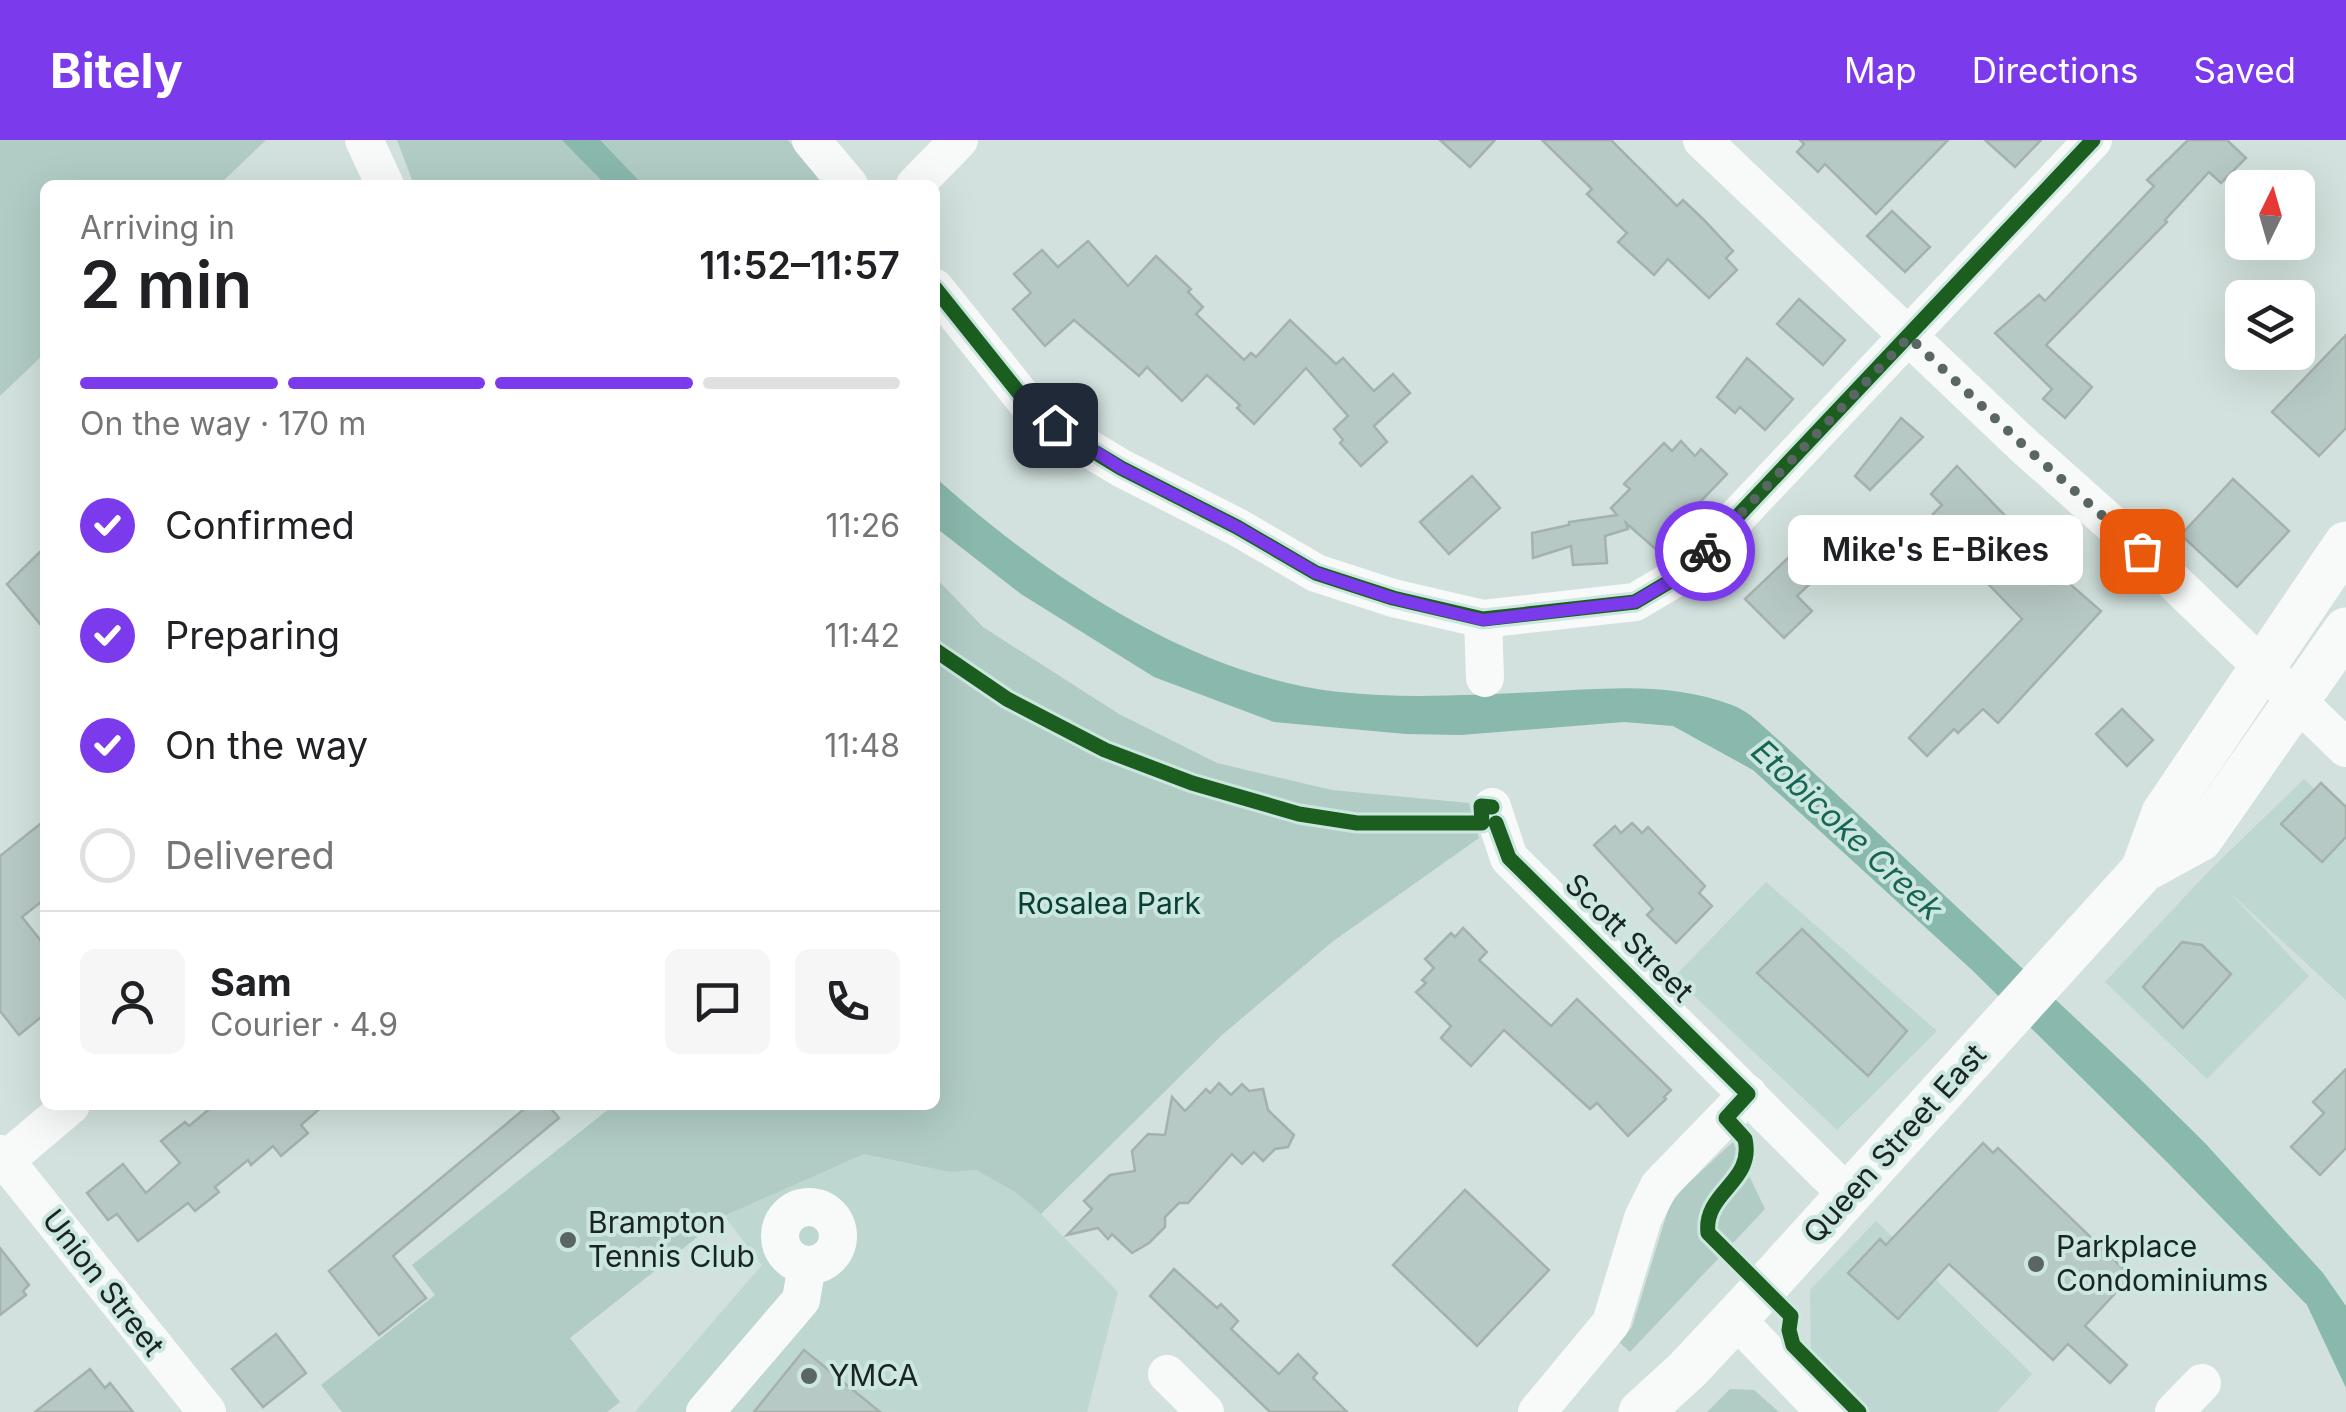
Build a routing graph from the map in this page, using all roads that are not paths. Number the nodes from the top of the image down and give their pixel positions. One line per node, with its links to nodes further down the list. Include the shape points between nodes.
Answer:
1 (364, 140): 6 (street)
2 (811, 140): 7 (street)
3 (959, 140): 8 (street)
4 (1702, 140): 10 (street)
5 (2093, 140): 10 (street)
6 (383, 180)
7 (845, 180)
8 (921, 180)
9 (940, 294): 12 (street, via 1032,408 1107,460 1316,573)
10 (1909, 337): 12 (street, via 1684,573 1635,602); 14 (street)
11 (2346, 544): 14 (main road, Queen Street East)
12 (1483, 620): 15 (street)
13 (2346, 630): 16 (main road, Queen Street East)
14 (2262, 666): 16 (street); 19 (main road, Queen Street East, via 2164,813)
15 (1485, 678)
16 (2297, 700): 17 (street); 19 (main road, Queen Street East, via 2200,839)
17 (2346, 748)
18 (1492, 807): 20 (street, Scott Street, via 1509,858)
19 (2144, 870): 23 (main road, Queen Street East)
20 (1748, 1094): 23 (street, Scott Street); 31 (street, via 1659,1186 1612,1324)
21 (65, 1110): 22 (street)
22 (2, 1160): 28 (street, Union Street)
23 (1850, 1196): 25 (main road, Queen Street East)
24 (807, 1265): 29 (street, via 801,1300)
25 (1734, 1318): 32 (main road, Queen Street East); 33 (street)
26 (1166, 1374): 30 (street)
27 (2202, 1383): 34 (street)
28 (207, 1412)
29 (705, 1412)
30 (1205, 1412)
31 (1537, 1412)
32 (1641, 1412)
33 (1825, 1412)
34 (2174, 1412)

